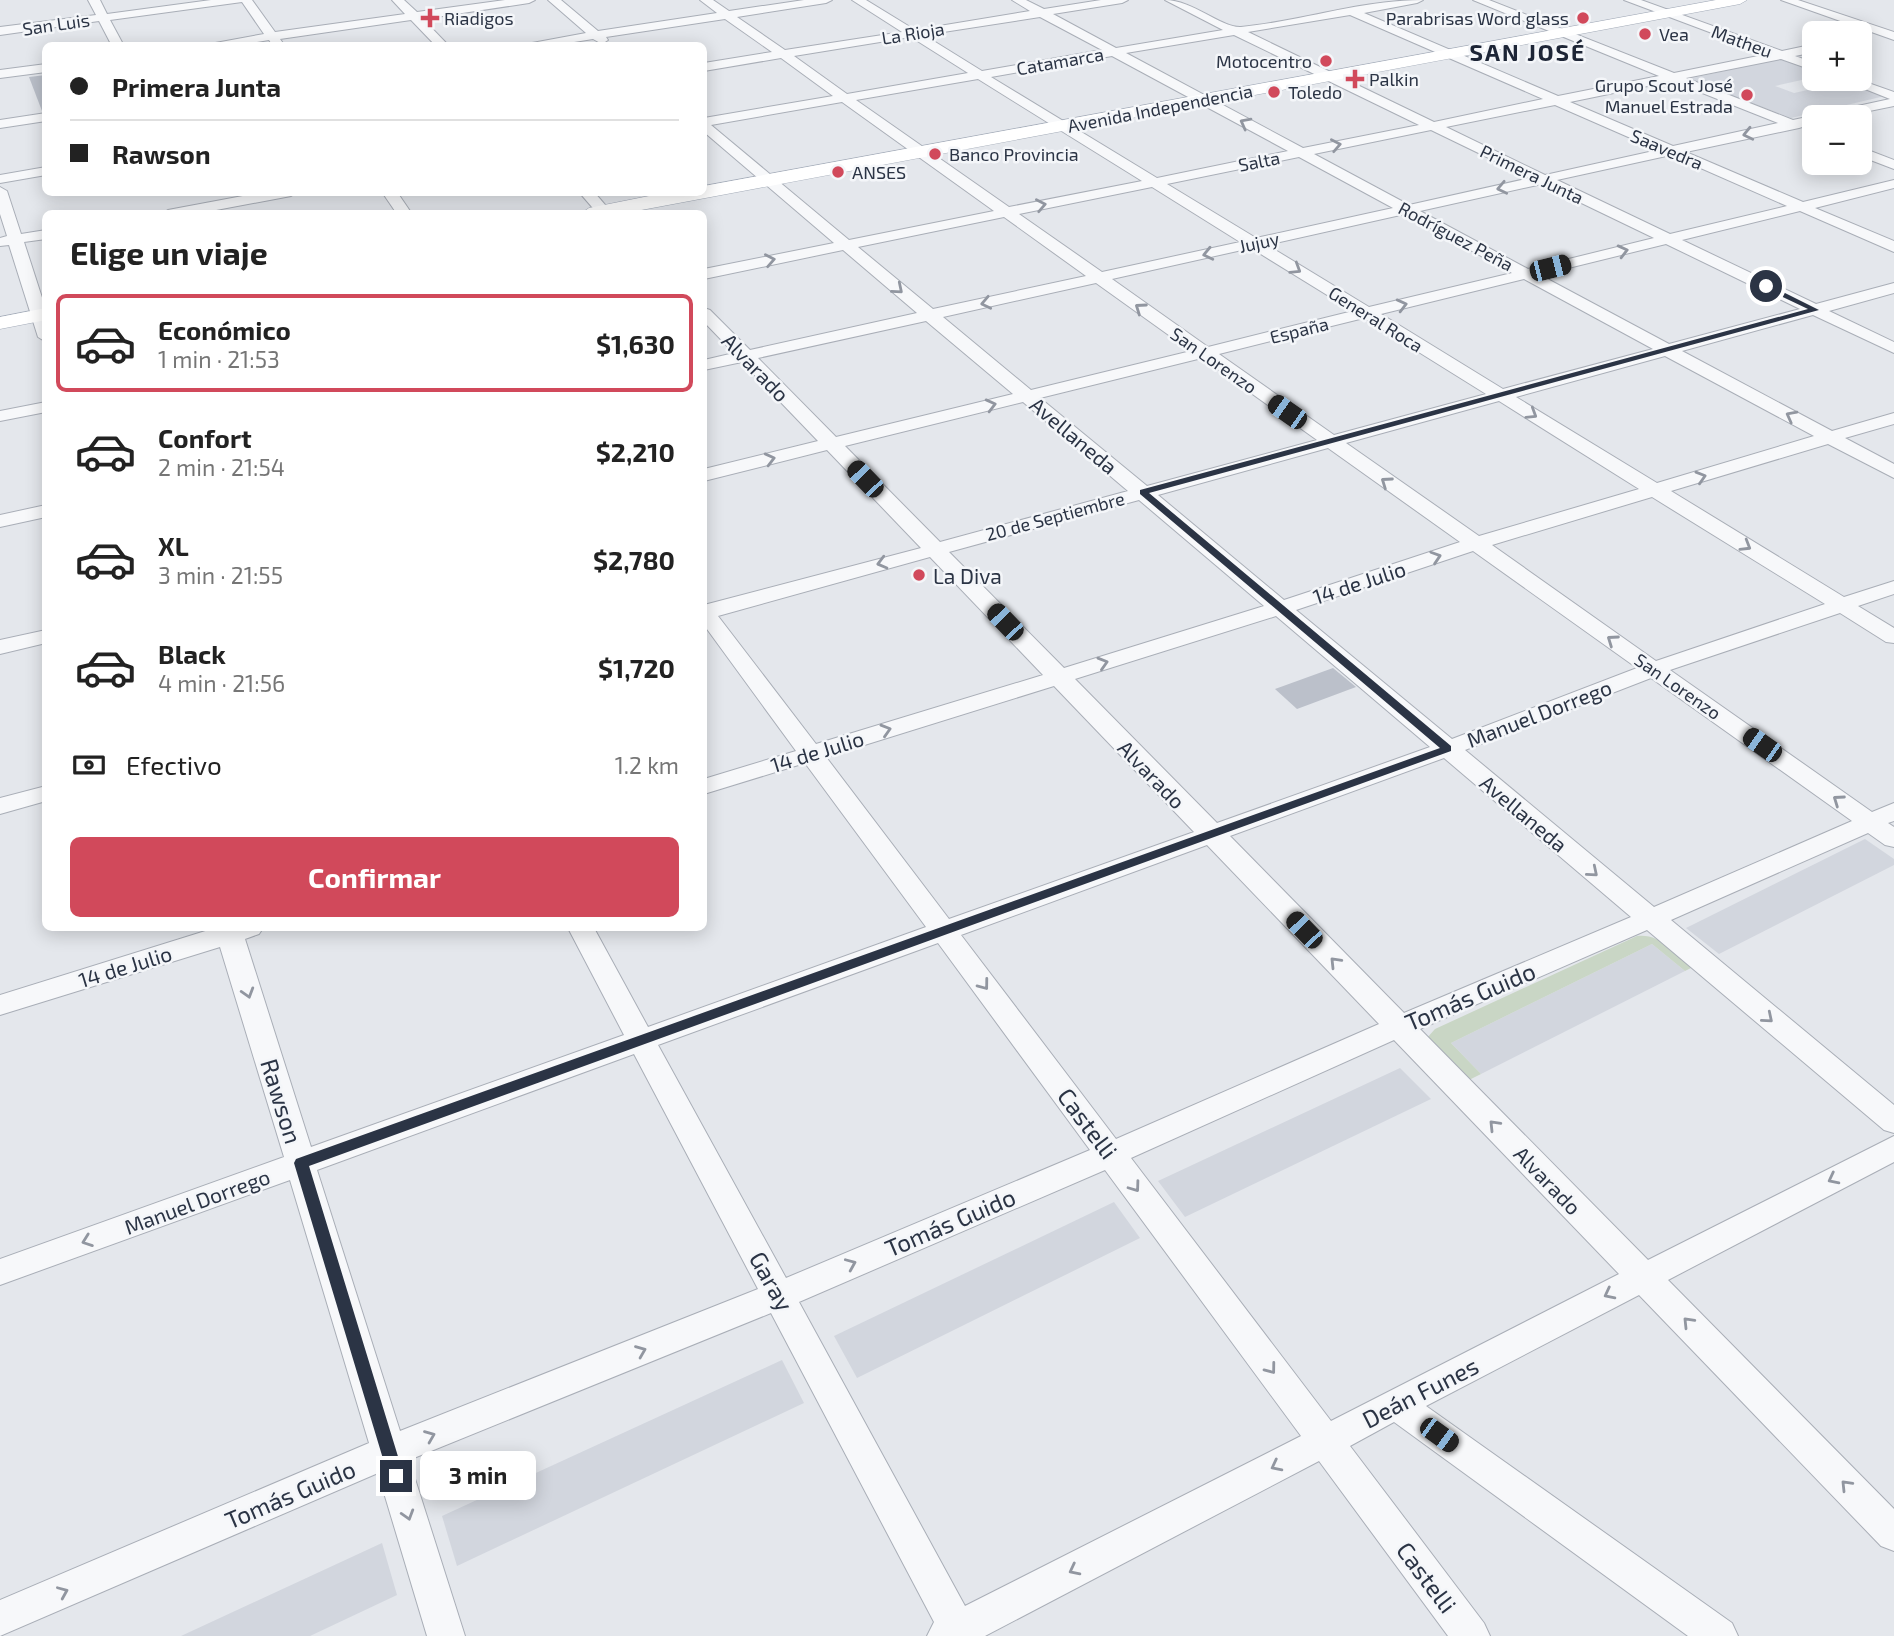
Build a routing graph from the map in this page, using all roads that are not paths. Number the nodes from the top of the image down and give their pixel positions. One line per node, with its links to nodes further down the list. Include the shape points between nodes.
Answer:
1 (94, 0): 24 (street)
2 (237, 0): 24 (street, San Luis)
3 (246, 0): 32 (street)
4 (398, 0): 23 (street)
5 (529, 0): 23 (street)
6 (554, 0): 29 (street)
7 (706, 0): 22 (street, San Lorenzo)
8 (826, 0): 22 (street)
9 (858, 0): 27 (street, General Roca)
10 (1018, 0): 20 (street, Rodríguez Peña)
11 (1122, 0): 20 (street, La Rioja)
12 (1171, 0): 26 (street, Primera Junta)
13 (1325, 0): 19 (street, Saavedra)
14 (1417, 0): 19 (street, Catamarca)
15 (1479, 0): 28 (street)
16 (1630, 0): 21 (street, Matheu)
17 (1740, 0): 21 (main road, Avenida Independencia)
18 (1787, 0): 30 (street)
19 (1350, 11): 26 (street, Catamarca); 40 (street, Saavedra)
20 (1041, 13): 27 (street, La Rioja); 38 (street, Rodríguez Peña)
21 (1667, 14): 28 (main road, Avenida Independencia); 41 (street, Matheu)
22 (727, 15): 29 (street); 39 (street, San Lorenzo)
23 (414, 16): 32 (street); 34 (street)
24 (103, 18): 25 (street, San Luis); 33 (street)
25 (0, 31)
26 (1235, 31): 38 (street, Catamarca); 47 (street, Primera Junta)
27 (913, 33): 39 (street, La Rioja); 46 (street, General Roca)
28 (1562, 33): 40 (main road, Avenida Independencia); 48 (street)
29 (595, 34): 35 (street); 36 (street)
30 (1892, 34): 31 (street)
31 (1872, 37)
32 (276, 41)
33 (116, 42)
34 (439, 42)
35 (546, 42)
36 (604, 42)
37 (1802, 51): 41 (street, Salta)
38 (1114, 52): 46 (street, Catamarca); 52 (street, Rodríguez Peña)
39 (782, 54): 43 (street, La Rioja); 51 (street, San Lorenzo)
40 (1450, 54): 47 (main road, Avenida Independencia); 53 (street, Saavedra)
41 (1781, 55): 42 (street, Matheu); 48 (street, Salta)
42 (1802, 62)
43 (707, 66)
44 (42, 69): 45 (street)
45 (0, 74)
46 (980, 75): 51 (street, Catamarca); 61 (street, General Roca)
47 (1329, 76): 52 (main road, Avenida Independencia); 62 (street, Primera Junta)
48 (1673, 77): 53 (street, Salta); 60 (street)
49 (1872, 88): 50 (street)
50 (1894, 96)
51 (844, 98): 58 (street, Catamarca); 66 (street, San Lorenzo)
52 (1203, 100): 61 (main road, Avenida Independencia); 67 (street, Rodríguez Peña, one-way to 52)
53 (1557, 100): 62 (street, Salta); 65 (street, Saavedra)
54 (1894, 102): 55 (street)
55 (1872, 107)
56 (42, 118): 59 (street)
57 (1802, 122): 60 (street, Jujuy)
58 (707, 123)
59 (0, 124)
60 (1792, 124): 64 (street); 65 (street, Jujuy, one-way to 65)
61 (1064, 126): 66 (main road, Avenida Independencia); 74 (street, General Roca)
62 (1432, 126): 67 (street, Salta, one-way to 62); 72 (street, Primera Junta)
63 (707, 127): 73 (street, Avellaneda)
64 (1802, 128)
65 (1672, 151): 72 (street, Jujuy); 80 (street, Saavedra)
66 (921, 152): 73 (main road, Avenida Independencia); 84 (street, San Lorenzo)
67 (1301, 152): 74 (street, Salta); 81 (street, Rodríguez Peña)
68 (1872, 156): 69 (street)
69 (1894, 165)
70 (42, 173): 71 (street)
71 (0, 179)
72 (1543, 179): 81 (street, Jujuy, one-way to 81); 86 (street, Primera Junta)
73 (768, 180): 77 (main road, Avenida Independencia); 89 (street, Avellaneda)
74 (1155, 182): 84 (street, Salta, one-way to 74); 88 (street, General Roca)
75 (1894, 184): 80 (street, España)
76 (0, 191): 87 (street)
77 (707, 191)
78 (273, 196): 82 (street)
79 (683, 196): 83 (main road, Avenida Independencia)
80 (1802, 207): 86 (street, España); 90 (street, Saavedra)
81 (1407, 209): 88 (street, Jujuy); 92 (street, Rodríguez Peña)
82 (210, 210)
83 (615, 210)
84 (1006, 212): 89 (street, Salta); 93 (street, San Lorenzo)
85 (42, 235): 87 (street)
86 (1669, 239): 92 (street, España, one-way to 86); 95 (street, Primera Junta)
87 (8, 241): 97 (street)
88 (1254, 243): 93 (street, Jujuy, one-way to 93); 96 (street, General Roca, one-way to 96)
89 (846, 245): 91 (street, Salta, one-way to 89); 98 (street, Avellaneda, one-way to 98)
90 (1894, 247)
91 (707, 273)
92 (1527, 274): 96 (street, España, one-way to 92); 102 (street, Rodríguez Peña)
93 (1098, 278): 98 (street, Jujuy, one-way to 98); 103 (street, San Lorenzo, one-way to 93)
94 (1894, 288): 95 (street, 20 de Septiembre)
95 (1815, 310): 101 (street, Primera Junta); 102 (street, 20 de Septiembre)
96 (1367, 313): 103 (street, España); 107 (street, General Roca)
97 (42, 315): 100 (main road)
98 (930, 315): 104 (street, Jujuy); 106 (street, Avellaneda)
99 (707, 316): 104 (street, Alvarado)
100 (0, 323)
101 (1894, 348)
102 (1668, 350): 107 (street, 20 de Septiembre); 111 (street, Rodríguez Peña, one-way to 102)
103 (1204, 353): 106 (street, España); 112 (street, San Lorenzo)
104 (745, 356): 105 (street, Jujuy); 113 (street, Alvarado)
105 (707, 364)
106 (1027, 396): 113 (street, España, one-way to 106); 117 (street, Avellaneda)
107 (1501, 396): 112 (street, 20 de Septiembre); 116 (street, General Roca, one-way to 116)
108 (42, 408): 109 (street)
109 (0, 416)
110 (1894, 418): 111 (street, 14 de Julio)
111 (1830, 438): 114 (street, Rodríguez Peña); 116 (street, 14 de Julio, one-way to 111)
112 (1328, 441): 117 (street, 20 de Septiembre); 120 (street, San Lorenzo, one-way to 112)
113 (831, 444): 115 (street, España, one-way to 113); 121 (street, Alvarado)
114 (1894, 472)
115 (707, 474)
116 (1656, 491): 120 (street, 14 de Julio); 123 (street, General Roca, one-way to 123)
117 (1143, 492): 121 (street, 20 de Septiembre); 124 (street, Avellaneda)
118 (42, 512): 119 (street)
119 (0, 521)
120 (1475, 544): 124 (street, 14 de Julio, one-way to 120); 130 (street, San Lorenzo, one-way to 120)
121 (934, 549): 125 (street, 20 de Septiembre, one-way to 125); 131 (street, Alvarado)
122 (1894, 587): 123 (street, Manuel Dorrego)
123 (1842, 604): 128 (street, General Roca); 130 (street, Manuel Dorrego)
124 (1281, 608): 131 (street, 14 de Julio, one-way to 124); 132 (street, Avellaneda)
125 (707, 611)
126 (707, 616): 133 (street, Castelli)
127 (42, 637): 129 (street)
128 (1894, 637)
129 (0, 647)
130 (1653, 669): 132 (street, Manuel Dorrego); 137 (street, San Lorenzo, one-way to 130)
131 (1058, 677): 133 (street, 14 de Julio, one-way to 131); 138 (street, Alvarado)
132 (1447, 749): 138 (street, Manuel Dorrego); 139 (street, Avellaneda, one-way to 139)
133 (810, 754): 134 (street, 14 de Julio); 143 (street, Castelli)
134 (707, 786)
135 (42, 794): 136 (street)
136 (0, 806)
137 (1886, 824): 139 (street, Tomás Guido)
138 (1210, 834): 143 (street, Manuel Dorrego); 145 (street, Alvarado, one-way to 138)
139 (1650, 920): 145 (street, Tomás Guido); 147 (street, Avellaneda, one-way to 147)
140 (230, 931): 144 (street, 14 de Julio)
141 (237, 931): 150 (street, Rawson, one-way to 150)
142 (583, 931): 146 (street, Garay)
143 (943, 931): 146 (street, Manuel Dorrego); 149 (street, Castelli, one-way to 149)
144 (0, 1005)
145 (1398, 1027): 149 (street, Tomás Guido); 152 (street, Alvarado, one-way to 145)
146 (640, 1041): 150 (street, Manuel Dorrego); 153 (street, Garay)
147 (1894, 1122)
148 (1894, 1148): 152 (street, Deán Funes, one-way to 152)
149 (1111, 1154): 153 (street, Tomás Guido, one-way to 149); 155 (street, Castelli, one-way to 155)
150 (301, 1163): 151 (street, Manuel Dorrego, one-way to 151); 156 (street, Rawson)
151 (0, 1272)
152 (1643, 1277): 154 (street, Deán Funes, one-way to 154); 157 (street, Alvarado, one-way to 152)
153 (780, 1295): 156 (street, Tomás Guido, one-way to 153); 159 (street, Garay)
154 (1396, 1404): 155 (street, Deán Funes); 162 (street)
155 (1325, 1441): 159 (street, Deán Funes, one-way to 159); 161 (street, Castelli)
156 (388, 1452): 158 (street, Tomás Guido, one-way to 156); 160 (street, Rawson, one-way to 160)
157 (1894, 1534)
158 (0, 1619)
159 (955, 1634)
160 (446, 1636)
161 (1471, 1636)
162 (1719, 1636)

